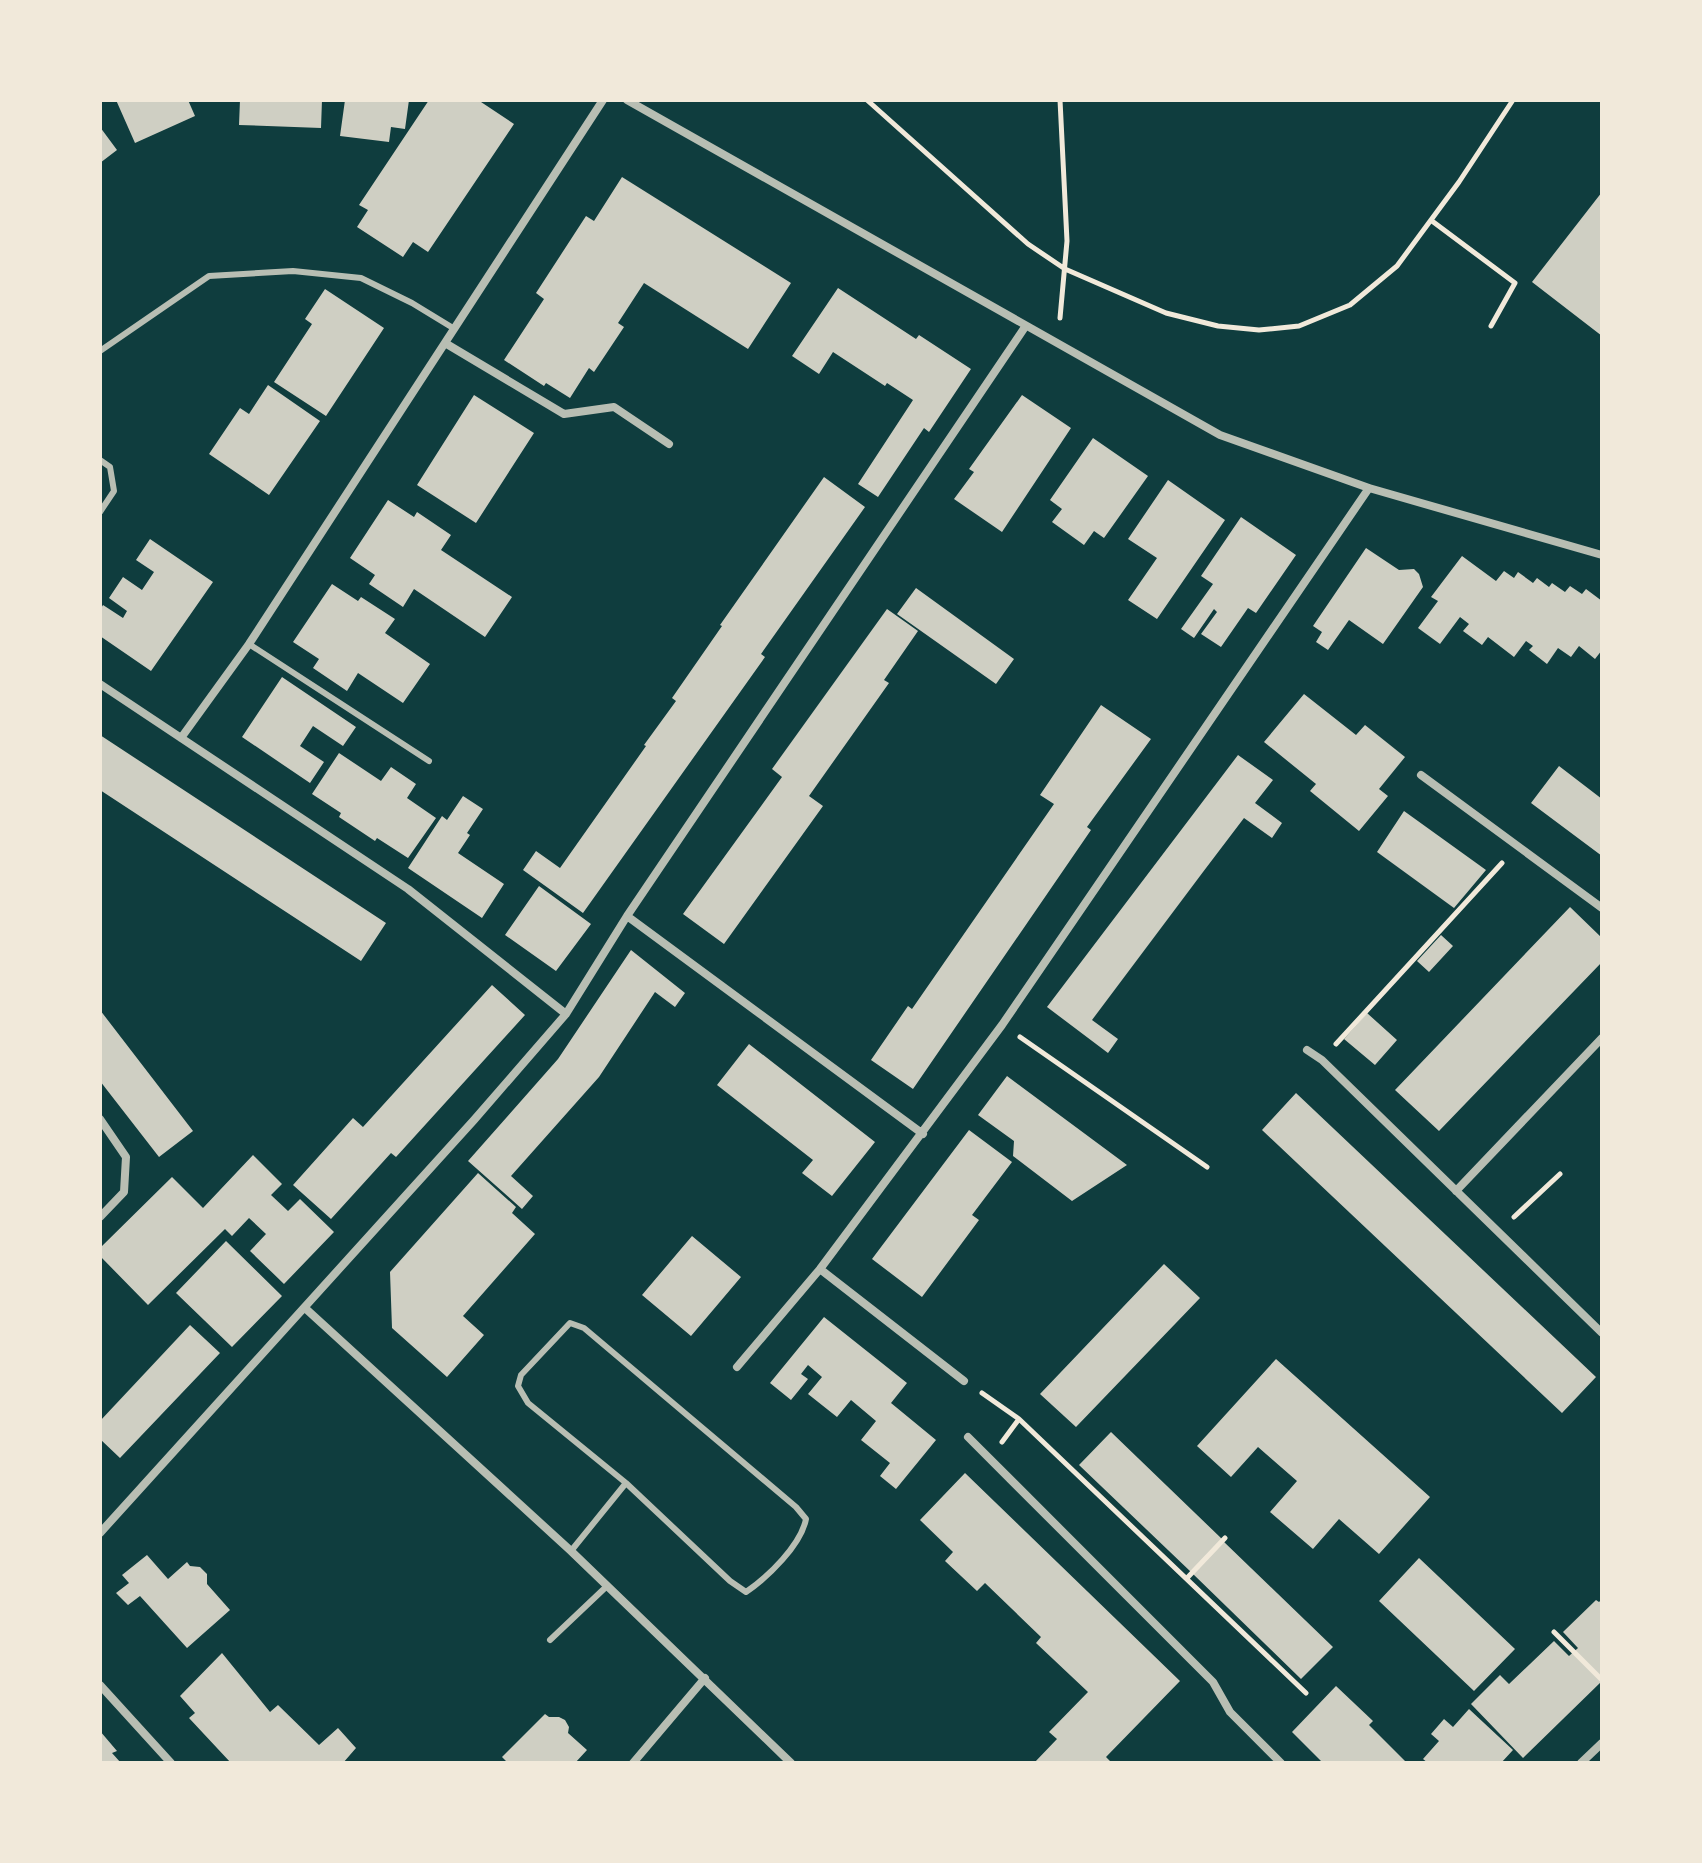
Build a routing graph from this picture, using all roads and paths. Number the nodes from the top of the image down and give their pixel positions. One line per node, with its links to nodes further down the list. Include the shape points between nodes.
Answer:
1 (603, 100): 10 (street)
2 (627, 100): 9 (street)
3 (867, 100): 7 (path, via 1028,244)
4 (1060, 100): 7 (path)
5 (1513, 100): 6 (path)
6 (1432, 221): 7 (path, via 1397,266 1350,305 1299,326 1259,330 1179,317); 8 (path, via 1515,283)
7 (1065, 269): 12 (path)
8 (1491, 326)
9 (1025, 327): 12 (street); 26 (street)
10 (453, 328): 11 (street); 13 (lane, via 361,278 293,271 223,275 209,276)
11 (445, 343): 14 (street, via 564,414 614,407); 19 (street)
12 (1057, 343): 16 (street, via 1220,435)
13 (100, 351)
14 (669, 444)
15 (100, 460): 17 (lane, via 110,467 114,491)
16 (1369, 488): 18 (street); 28 (street)
17 (100, 512)
18 (1602, 555)
19 (249, 644): 21 (street); 22 (lane)
20 (100, 684): 21 (street)
21 (181, 738): 27 (street, via 408,889)
22 (429, 761)
23 (1421, 775): 24 (street)
24 (1518, 845): 25 (street); 31 (path)
25 (1602, 908)
26 (627, 916): 27 (street); 33 (street)
27 (566, 1014): 40 (street)
28 (1002, 1025): 33 (street); 34 (path)
29 (1602, 1038): 36 (street)
30 (1307, 1050): 31 (street)
31 (1322, 1060): 36 (street)
32 (100, 1119): 37 (street, via 126,1157 124,1192)
33 (923, 1134): 39 (street)
34 (1207, 1167)
35 (1560, 1174): 38 (path)
36 (1456, 1191): 38 (street)
37 (100, 1217)
38 (1498, 1232): 41 (street)
39 (820, 1269): 42 (street); 43 (street)
40 (305, 1308): 48 (street); 50 (street)
41 (1602, 1333)
42 (737, 1367)
43 (964, 1381): 44 (path)
44 (1019, 1419): 46 (path); 51 (path)
45 (968, 1437): 46 (street)
46 (989, 1458): 63 (street, via 1213,1682 1230,1712)
47 (626, 1483): 47 (lane, via 528,1403 518,1386 521,1375 570,1323 584,1328 796,1507 806,1519 803,1533 746,1592); 50 (lane)
48 (100, 1533)
49 (1225, 1538): 51 (path)
50 (571, 1551): 52 (street)
51 (1188, 1577): 58 (path)
52 (607, 1586): 54 (lane); 55 (street)
53 (1554, 1632): 56 (path)
54 (550, 1640)
55 (705, 1678): 61 (street); 62 (street)
56 (1602, 1680)
57 (100, 1685): 60 (street)
58 (1306, 1693)
59 (1602, 1743): 64 (street)
60 (171, 1763)
61 (633, 1763)
62 (791, 1763)
63 (1281, 1763)
64 (1581, 1763)

